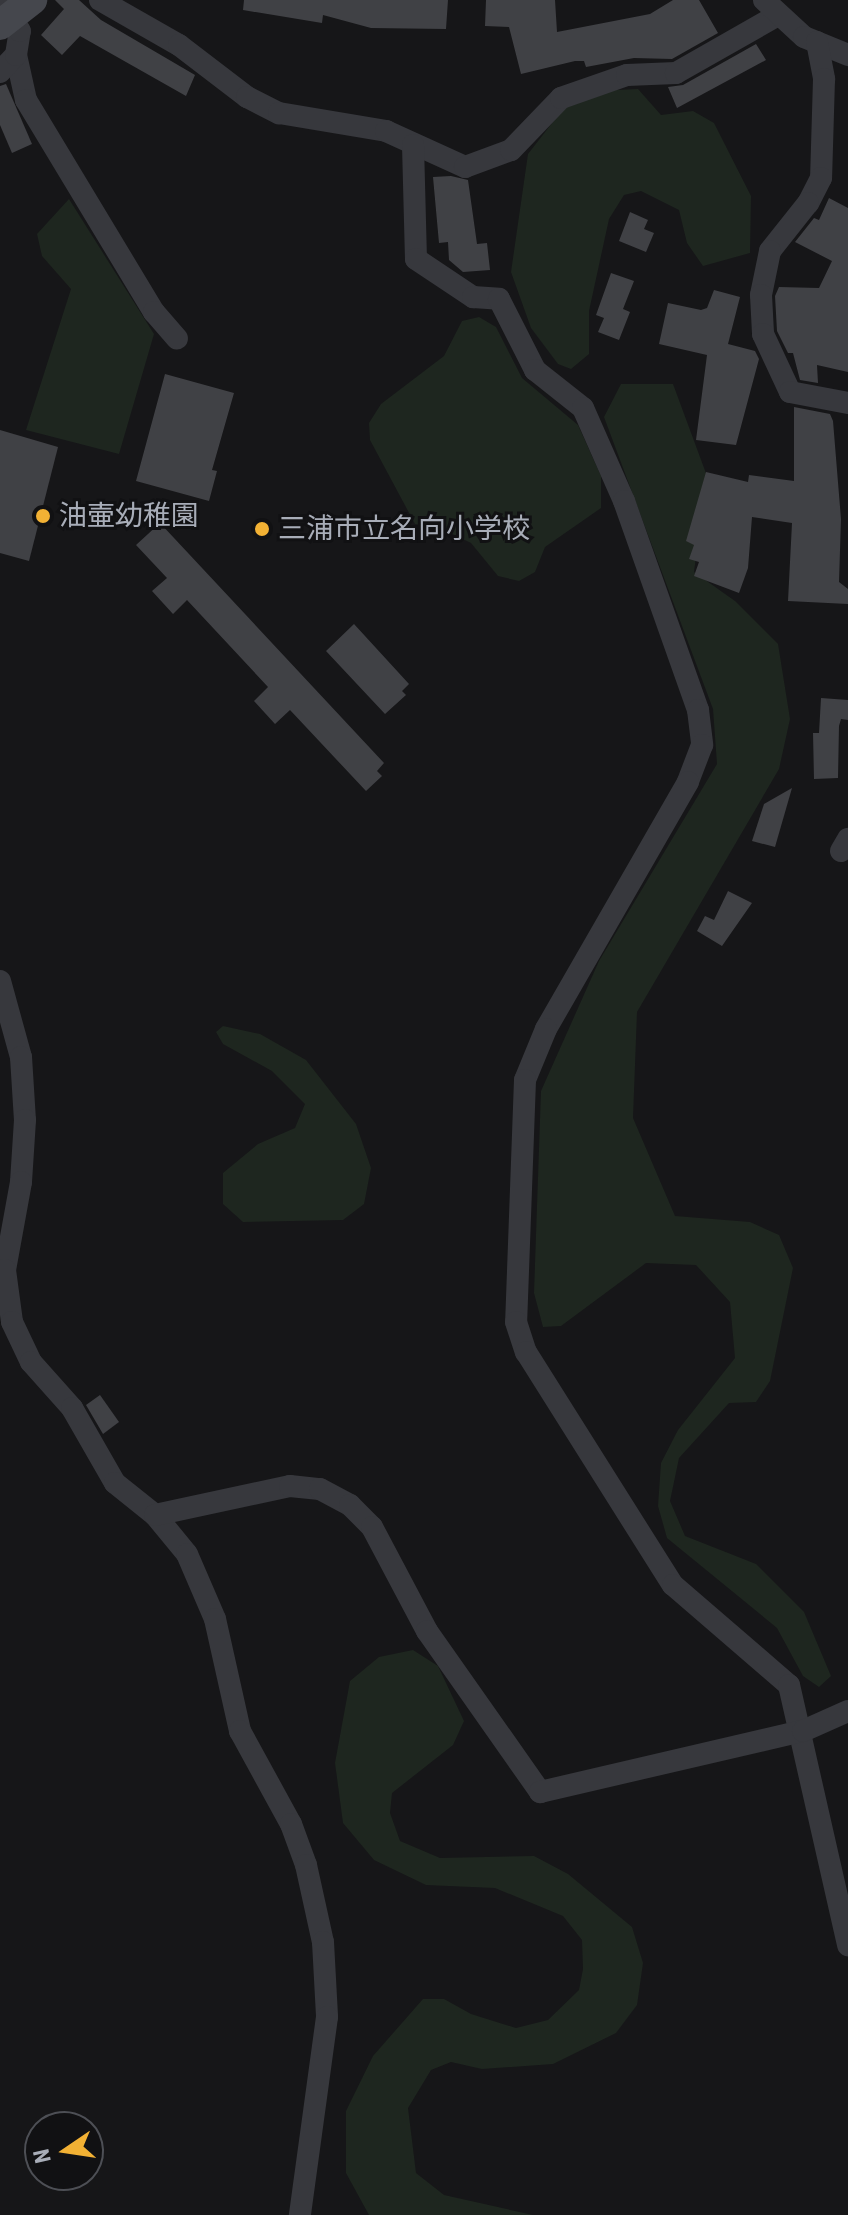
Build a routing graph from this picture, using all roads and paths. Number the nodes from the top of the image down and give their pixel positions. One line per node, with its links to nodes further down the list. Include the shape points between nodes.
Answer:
1 (100, 0): 8 (street, via 179,45 247,97 279,113 386,131)
2 (771, 8): 4 (street); 8 (street, via 676,73 627,75 561,98 511,150 490,162 465,167)
3 (11, 10): 5 (street, via 20,31)
4 (817, 42): 6 (street); 10 (street, via 825,94 821,178 770,251 761,295 763,334 790,392)
5 (16, 55): 7 (street); 9 (street, via 26,100 154,312)
6 (848, 55)
7 (0, 72)
8 (413, 145): 14 (street, via 416,259 473,297 499,299 535,370 583,408 624,501 698,710 702,745 688,782 546,1029 525,1080 516,1322 526,1352 673,1585 789,1685)
9 (177, 338)
10 (848, 403)
11 (0, 981): 12 (street, via 21,1057 25,1120 21,1182 5,1270 12,1322 31,1362 72,1408 115,1483)
12 (155, 1515): 14 (street, via 290,1486 320,1489 350,1505 372,1527 427,1631 540,1792); 16 (street, via 187,1554 205,1590 240,1731 291,1824 323,1942 327,2017)
13 (848, 1711): 14 (street)
14 (803, 1731): 15 (street)
15 (848, 1945)
16 (300, 2215)

